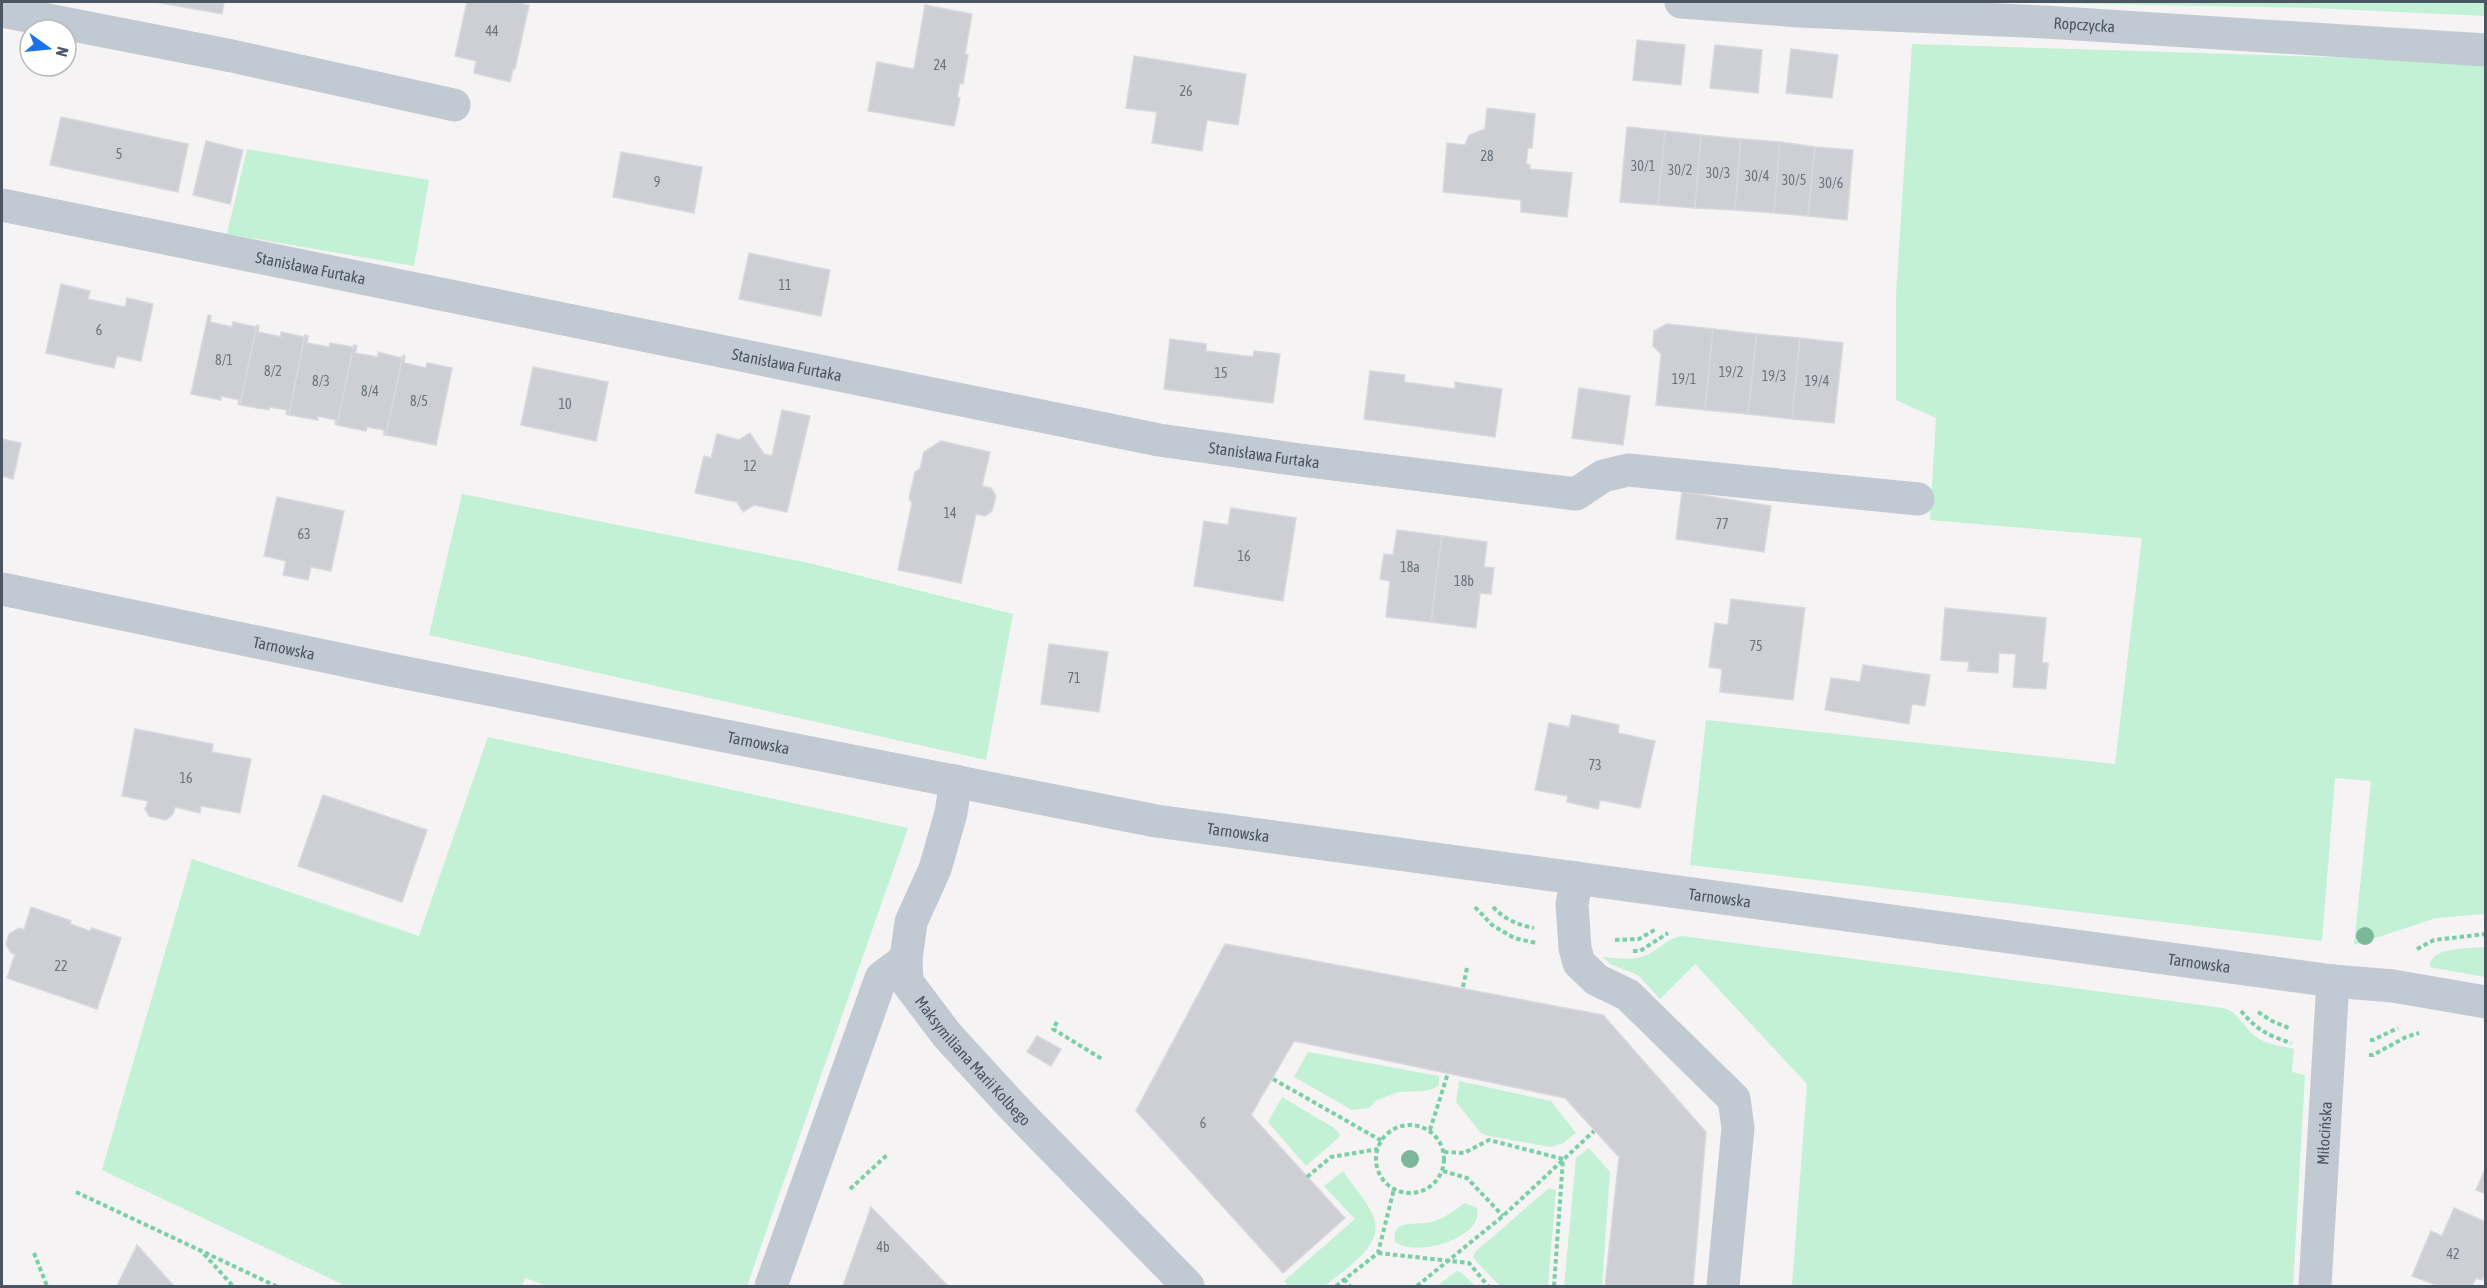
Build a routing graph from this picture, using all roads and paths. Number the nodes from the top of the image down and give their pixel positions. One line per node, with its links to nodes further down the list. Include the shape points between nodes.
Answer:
1 (1682, 2): 3 (street, Ropczycka, via 1799,12 2045,22)
2 (2, 11): 4 (street)
3 (2486, 50)
4 (454, 105)
5 (2, 205): 6 (street, Stanisława Furtaka, via 1159,440 1576,494 1603,476 1628,470)
6 (1918, 499)
7 (2, 589): 8 (street, Tarnowska)
8 (956, 781): 9 (street, Tarnowska, via 1156,821); 10 (street, Maksymiliana Marii Kolbego, via 935,869 911,922)
9 (1577, 878): 12 (street, Tarnowska); 45 (street, via 1572,904 1579,963 1597,980 1628,995 1734,1100 1738,1128)
10 (906, 959): 38 (street, via 881,978); 39 (street, Maksymiliana Marii Kolbego, via 907,982 946,1035)
11 (1467, 968): 13 (path)
12 (2332, 981): 14 (street, Tarnowska, via 2392,986); 46 (street, Miłocińska)
13 (1463, 987)
14 (2486, 1002)
15 (1057, 1022): 16 (path, via 1053,1029)
16 (1102, 1059)
17 (1448, 1073): 19 (path)
18 (1273, 1079): 21 (path)
19 (1430, 1130): 21 (path, via 1409,1125 1398,1127); 23 (path)
20 (1594, 1131): 24 (path)
21 (1382, 1141): 22 (path)
22 (1378, 1149): 26 (path, via 1331,1157); 27 (path, via 1378,1172)
23 (1444, 1152): 24 (path, via 1464,1153 1489,1140); 25 (path)
24 (1563, 1159): 29 (path); 44 (path)
25 (1443, 1171): 27 (path, via 1428,1189 1417,1193); 29 (path, via 1467,1179)
26 (1307, 1177)
27 (1394, 1190): 32 (path)
28 (76, 1192): 30 (path)
29 (1503, 1216): 33 (path)
30 (201, 1251): 36 (path); 37 (path)
31 (34, 1253): 35 (path)
32 (1378, 1253): 33 (path); 34 (path)
33 (1444, 1262): 42 (path); 43 (path, via 1468,1263)
34 (1344, 1279): 40 (path); 41 (path)
35 (47, 1287)
36 (233, 1287)
37 (276, 1287)
38 (771, 1287)
39 (1188, 1287)
40 (1336, 1287)
41 (1350, 1287)
42 (1416, 1287)
43 (1488, 1287)
44 (1554, 1287)
45 (1723, 1287)
46 (2315, 1287)

